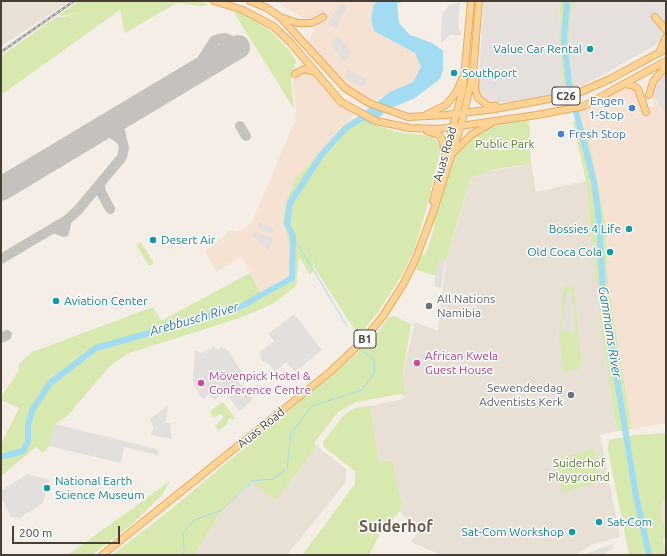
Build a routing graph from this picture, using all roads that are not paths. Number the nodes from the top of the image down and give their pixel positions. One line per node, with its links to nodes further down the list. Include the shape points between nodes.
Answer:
1 (214, 1): 18 (main road, C26, via 243,10 267,22 290,42)
2 (250, 1): 5 (main road, C26)
3 (471, 1): 13 (main road)
4 (479, 1): 9 (main road, B1)
5 (280, 17): 6 (main road, via 305,23 315,23); 26 (main road, C26, via 341,84 369,103 408,117)
6 (323, 17)
7 (655, 17): 8 (main road)
8 (666, 30)
9 (477, 31): 22 (main road, via 476,94 481,102 488,106); 24 (main road, B1, via 473,74)
10 (666, 37): 12 (main road)
11 (666, 49): 12 (main road, C26)
12 (659, 53): 22 (main road, C26, via 576,94)
13 (467, 61): 25 (main road, Auas Road, via 464,89); 26 (main road, via 456,93 446,105)
14 (666, 61): 20 (main road, C26)
15 (666, 66): 19 (main road)
16 (666, 70): 19 (main road)
17 (295, 74): 18 (main road, via 304,69)
18 (317, 74): 30 (main road, C26, via 336,96 358,112 376,121)
19 (658, 75): 21 (main road)
20 (625, 84): 23 (main road, via 638,89); 27 (main road, C26, via 584,106)
21 (649, 95)
22 (507, 106): 24 (main road, C26)
23 (646, 112)
24 (465, 113): 25 (main road, C26); 28 (main road, B1)
25 (456, 114): 26 (main road, C26); 29 (main road, Auas Road)
26 (420, 117)
27 (502, 119): 28 (main road, C26); 31 (main road, via 471,134)
28 (461, 125): 29 (main road, C26); 31 (main road, Auas Road / B1)
29 (453, 126): 30 (main road, C26); 31 (main road, Auas Road / B1)
30 (424, 130): 31 (main road, via 439,136)
31 (448, 155): 32 (main road, Auas Road / B1, via 416,258 404,282 359,346)
32 (102, 555)

